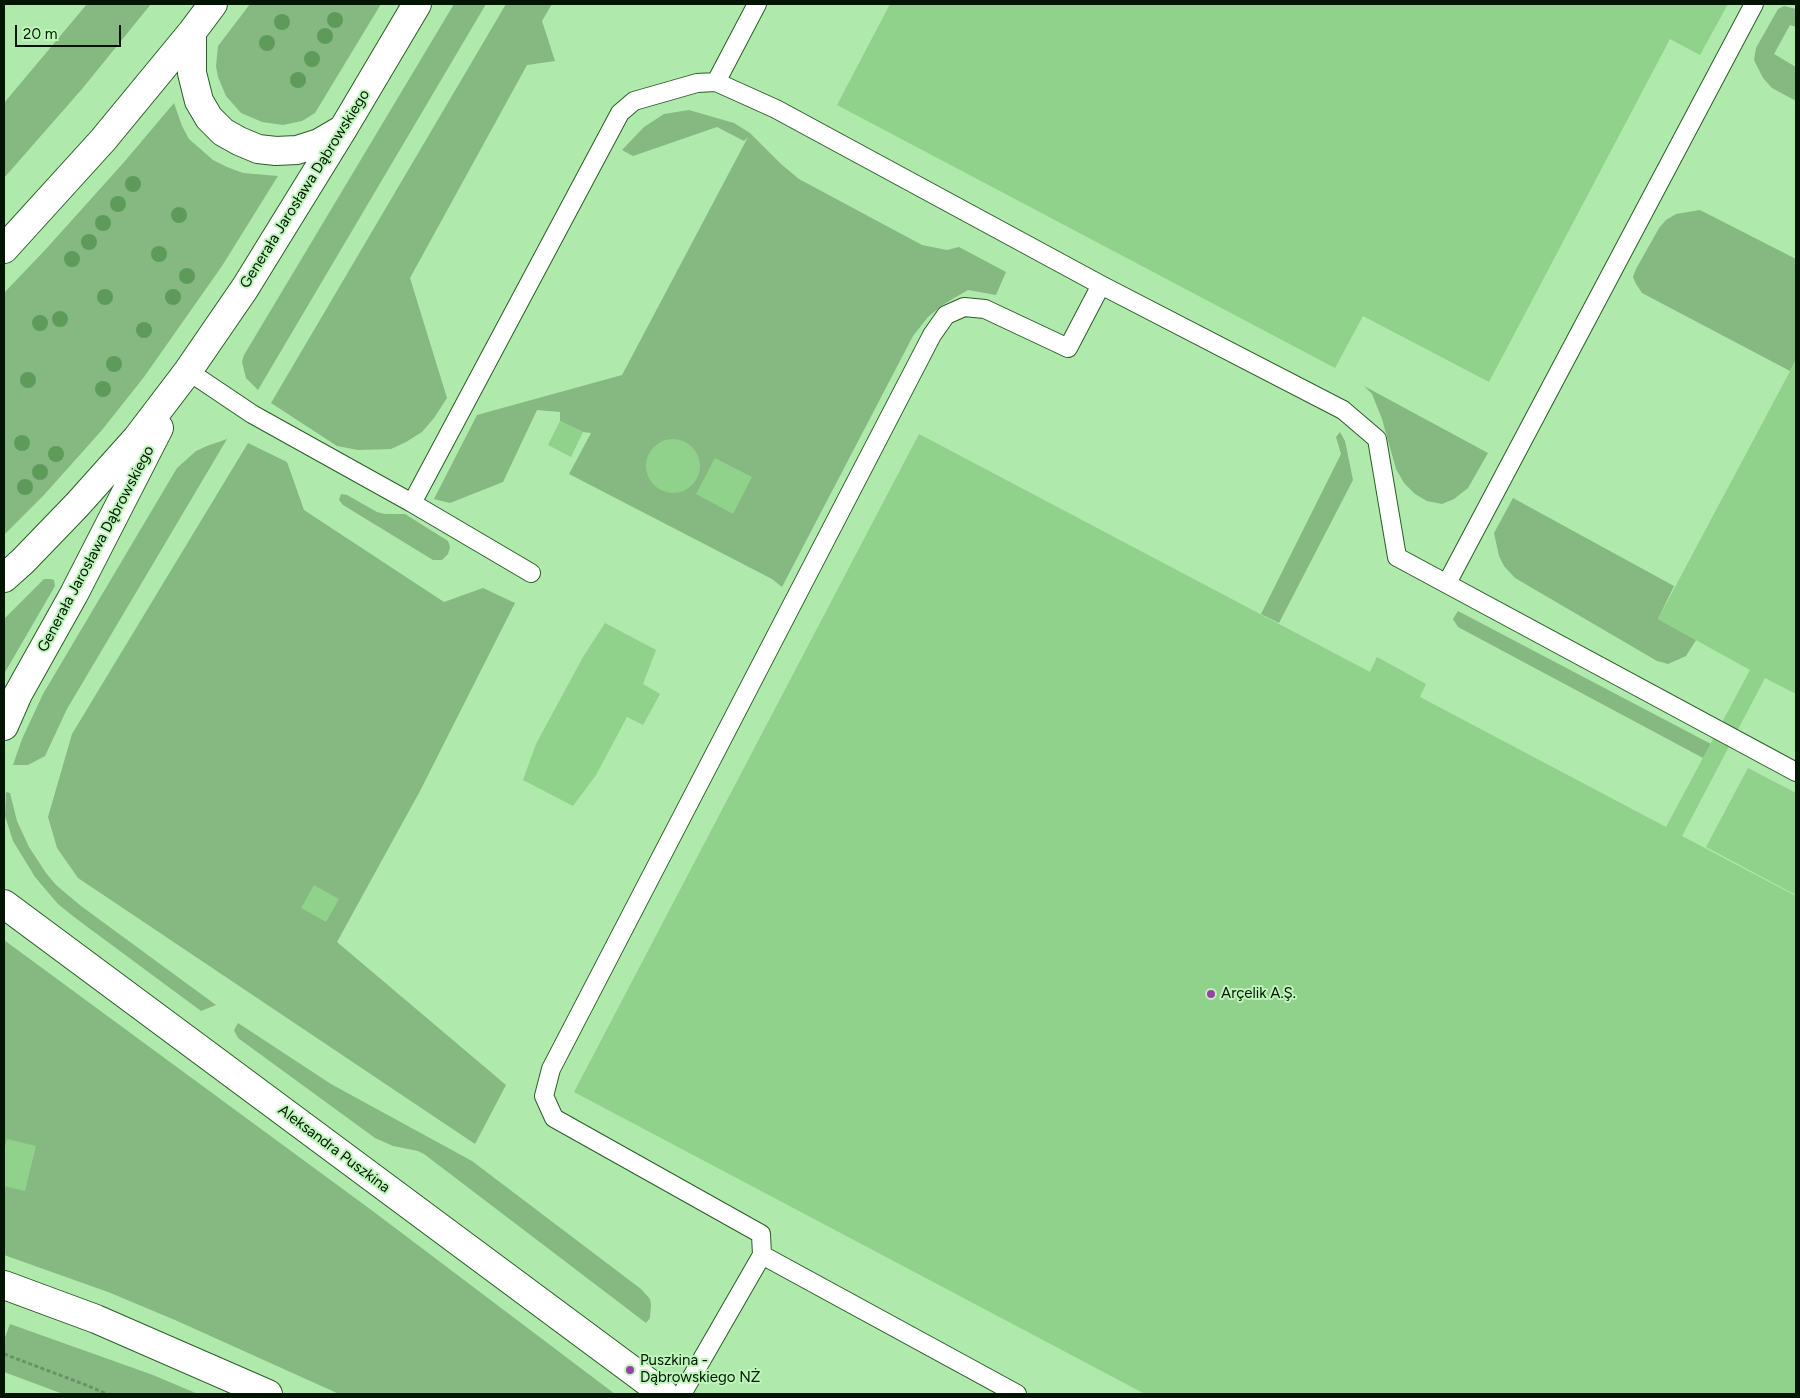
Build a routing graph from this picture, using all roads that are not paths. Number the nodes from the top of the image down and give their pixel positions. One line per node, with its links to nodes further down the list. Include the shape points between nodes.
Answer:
1 (213, 4): 5 (main road)
2 (418, 4): 7 (main road, Generała Jarosława Dąbrowskiego)
3 (757, 4): 6 (lane)
4 (1754, 4): 14 (lane)
5 (192, 32): 7 (main road, via 192,73 199,101 223,132 258,148 276,151 304,148); 8 (main road, via 103,140)
6 (716, 82): 9 (lane, via 776,109); 11 (lane, via 697,83 634,101 620,113)
7 (343, 129): 10 (main road, Generała Jarosława Dąbrowskiego, via 245,288)
8 (4, 248)
9 (1101, 285): 14 (lane, via 1343,410 1377,439 1397,557); 18 (lane, via 1068,348 985,309 964,307 946,315 932,335 551,1069 544,1096 554,1118 761,1234)
10 (188, 371): 11 (lane, via 252,414); 13 (main road, Generała Jarosława Dąbrowskiego, via 137,438 77,505); 15 (main road, Generała Jarosława Dąbrowskiego)
11 (412, 504): 12 (lane)
12 (531, 573)
13 (4, 578)
14 (1447, 584): 16 (lane)
15 (4, 726)
16 (1796, 772)
17 (5, 903): 21 (main road, Aleksandra Puszkina)
18 (762, 1255): 22 (lane); 23 (lane)
19 (4, 1285): 20 (main road, via 96,1319)
20 (268, 1394)
21 (664, 1394)
22 (682, 1394)
23 (1017, 1394)

